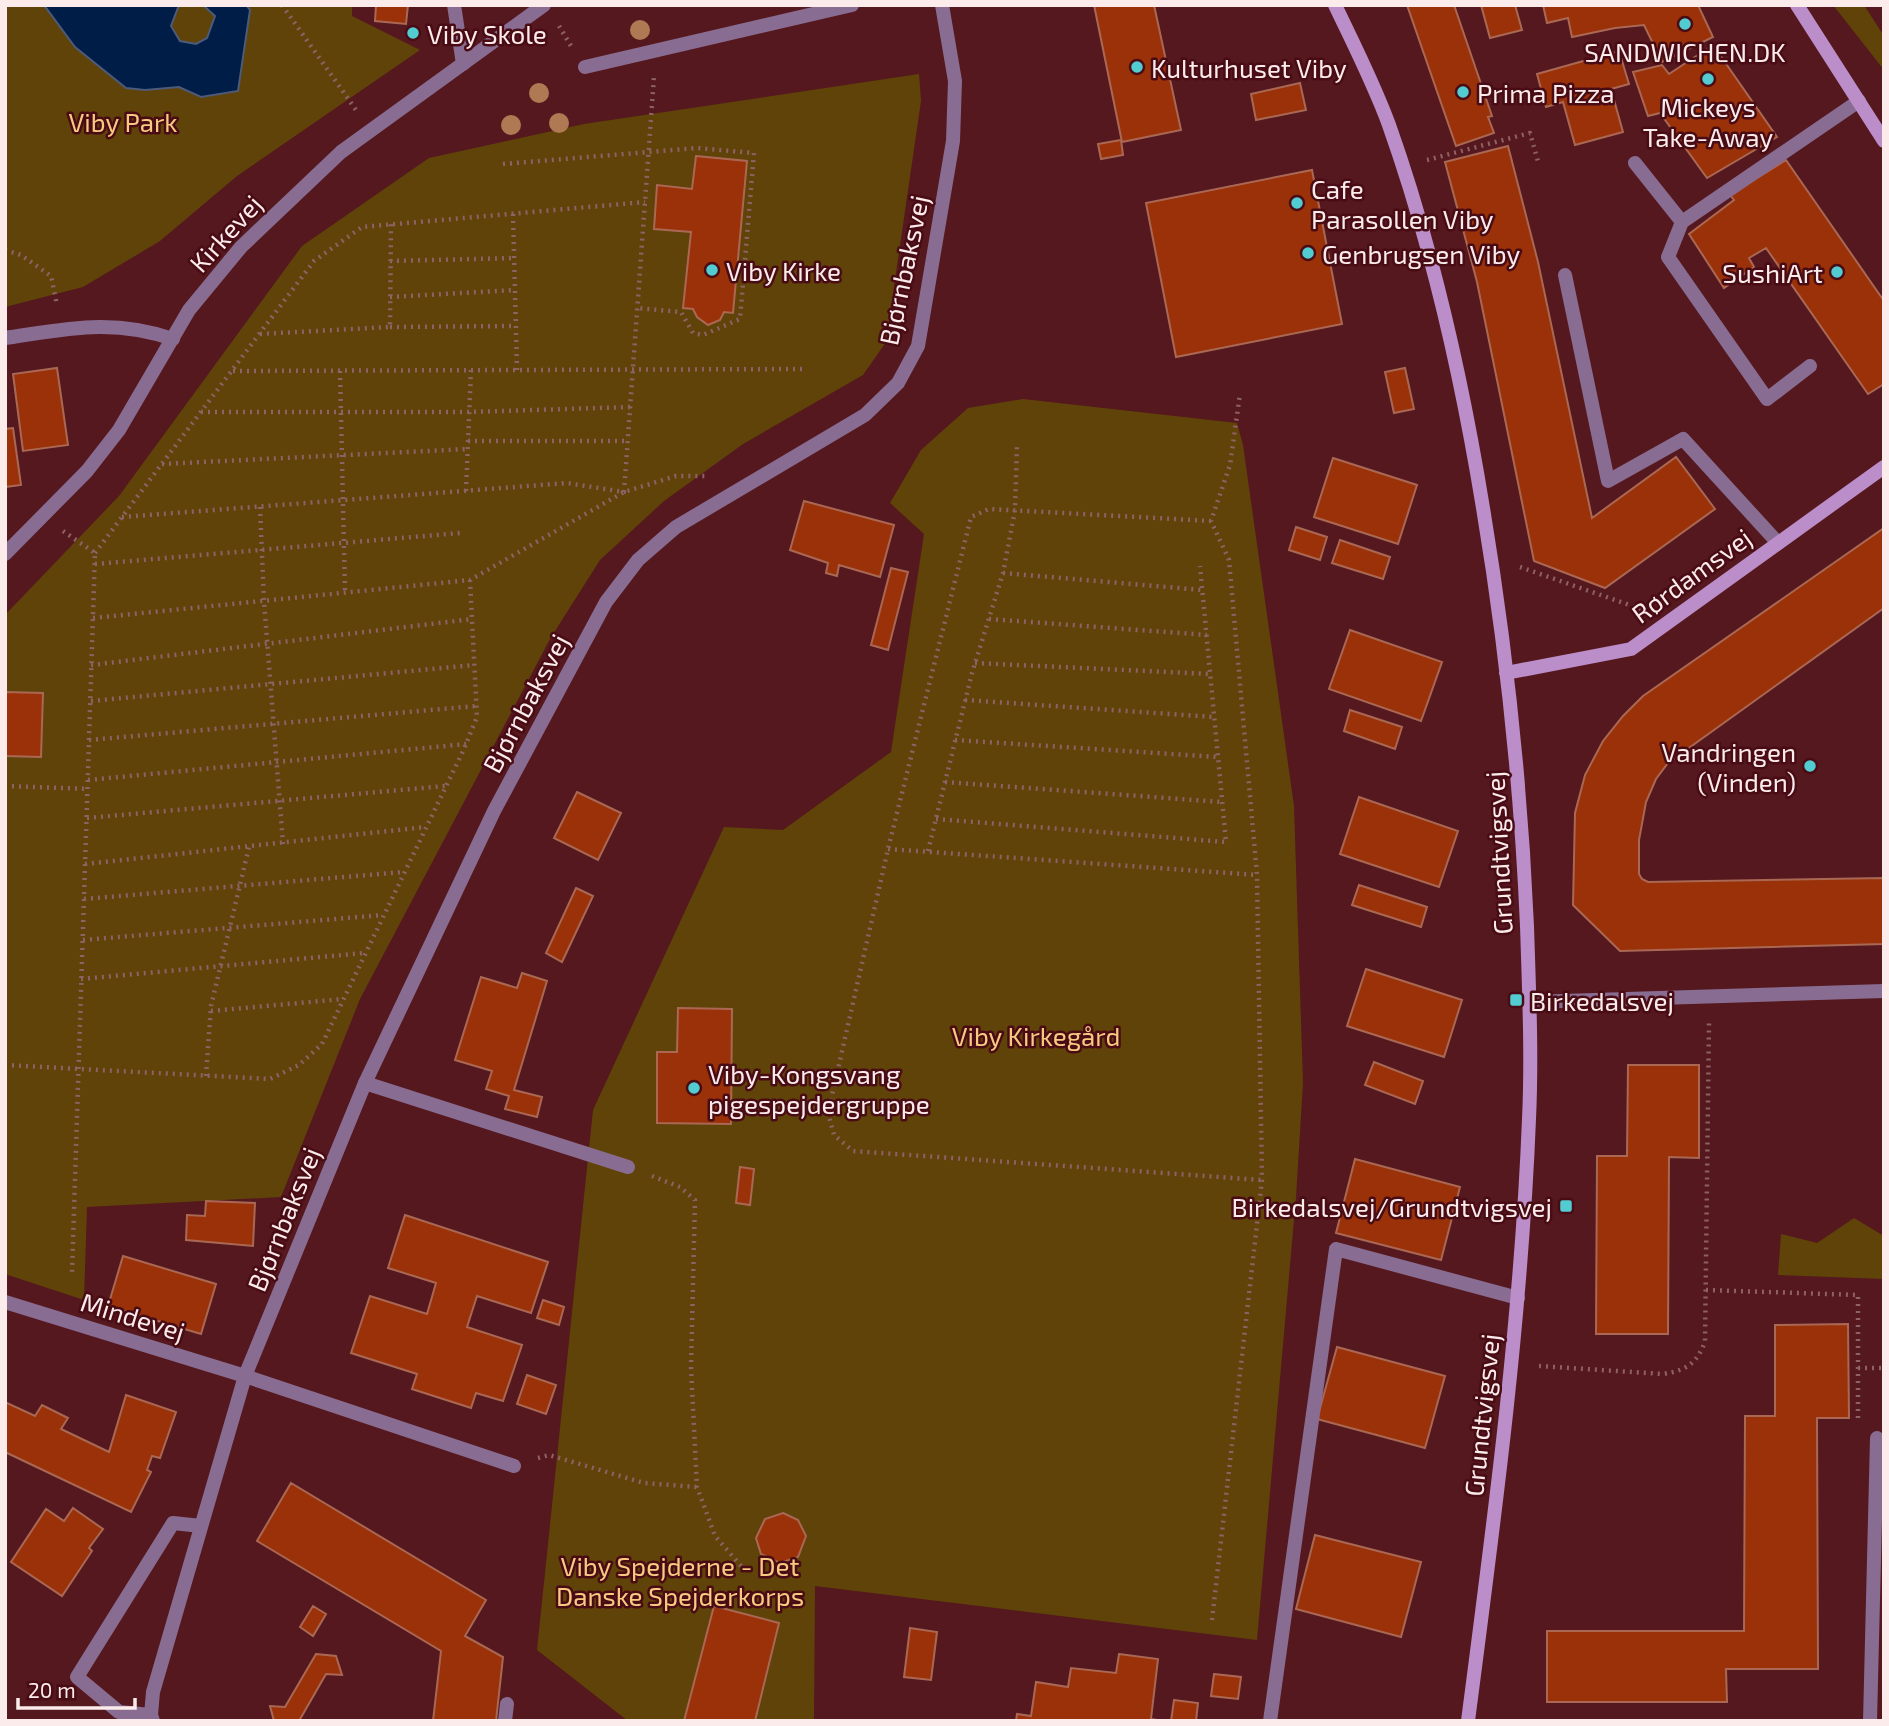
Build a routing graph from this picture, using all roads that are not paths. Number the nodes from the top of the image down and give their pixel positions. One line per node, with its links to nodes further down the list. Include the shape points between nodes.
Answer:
1 (454, 5): 7 (street)
2 (852, 5): 8 (street)
3 (942, 5): 23 (street, Bjørnbaksvej, via 955,81 953,141 918,346 898,383 865,415 676,527 638,560 606,602 494,811)
4 (1335, 5): 20 (street, Grundtvigsvej, via 1389,125 1451,340 1472,437)
5 (1797, 5): 9 (street)
6 (548, 10): 7 (street, Kirkevej)
7 (463, 64): 15 (street, Kirkevej, via 341,152 241,247 189,310)
8 (585, 67)
9 (1859, 101): 10 (street); 12 (street)
10 (1884, 141)
11 (1635, 163): 12 (street)
12 (1682, 222): 16 (street, via 1668,257 1767,399)
13 (1565, 275): 18 (street, via 1608,481 1683,439)
14 (5, 338): 15 (street, via 119,326)
15 (173, 339): 19 (street, Kirkevej, via 120,430 87,471)
16 (1810, 366)
17 (1884, 467): 18 (street, Rørdamsvej)
18 (1778, 543): 20 (street, Rørdamsvej, via 1631,649)
19 (5, 554)
20 (1506, 673): 22 (street, Grundtvigsvej, via 1519,774)
21 (1884, 991): 22 (street)
22 (1530, 1002): 25 (street, Grundtvigsvej, via 1529,1118)
23 (365, 1083): 24 (street); 27 (street, Bjørnbaksvej)
24 (628, 1167)
25 (1518, 1298): 34 (street, via 1336,1249); 35 (street, Grundtvigsvej)
26 (5, 1302): 27 (street, Mindevej)
27 (246, 1376): 29 (street, Mindevej); 30 (street, Bjørnbaksvej)
28 (1877, 1438): 36 (street)
29 (514, 1466)
30 (201, 1526): 32 (street, Bjørnbaksvej, via 153,1692); 32 (street, Bjørnbaksvej, via 173,1524 77,1677 119,1712)
31 (507, 1704): 33 (street)
32 (152, 1718)
33 (505, 1721)
34 (1270, 1721)
35 (1468, 1721)
36 (1870, 1721)

